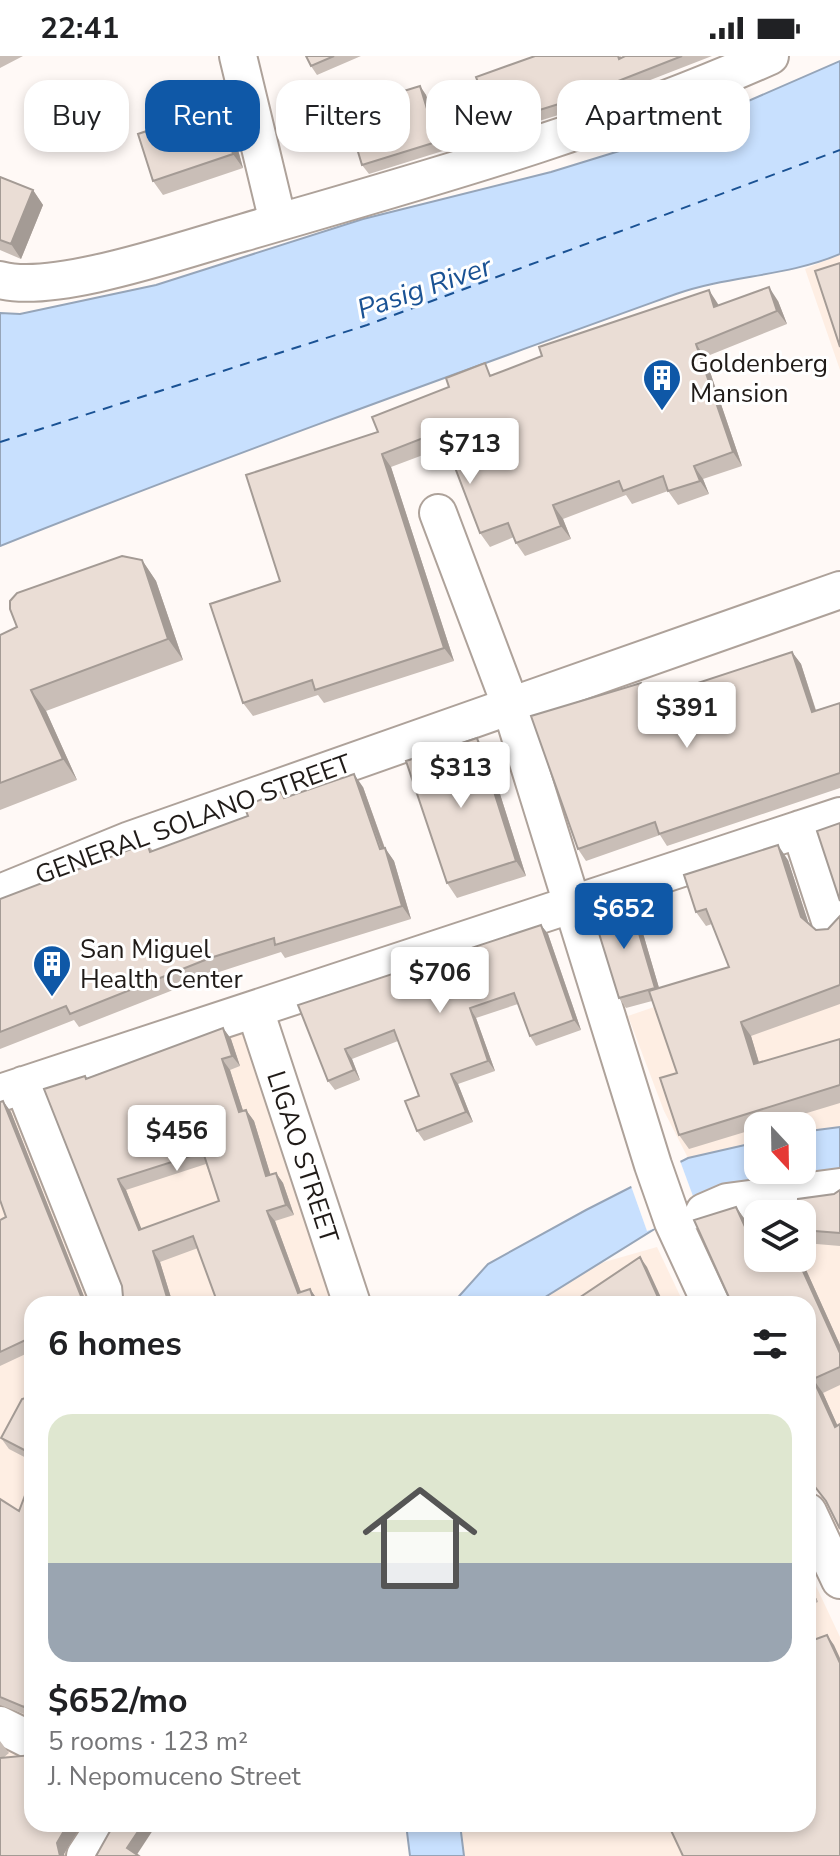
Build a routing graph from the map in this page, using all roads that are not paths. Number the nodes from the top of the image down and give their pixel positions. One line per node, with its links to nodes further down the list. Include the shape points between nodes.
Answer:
1 (238, 56): 3 (street)
2 (770, 56): 3 (street, via 689,91 508,155)
3 (278, 222): 4 (street, via 112,270 17,285)
4 (0, 280)
5 (438, 513): 7 (street)
6 (840, 590): 7 (street, GENERAL SOLANO STREET)
7 (510, 704): 10 (street, GENERAL SOLANO STREET, via 130,840); 11 (street)
8 (840, 816): 9 (street)
9 (800, 829): 11 (street); 12 (street)
10 (0, 893)
11 (570, 906): 13 (street); 16 (street, via 653,1165)
12 (831, 924)
13 (255, 1010): 14 (street); 18 (street, LIGAO STREET)
14 (12, 1089): 17 (street)
15 (840, 1187): 16 (street, via 727,1202)
16 (689, 1217): 19 (street)
17 (106, 1296)
18 (349, 1296)
19 (709, 1296)
20 (816, 1529): 21 (street)
21 (840, 1580)
22 (0, 1725): 23 (street)
23 (24, 1737)
24 (101, 1832): 25 (street)
25 (85, 1856)

